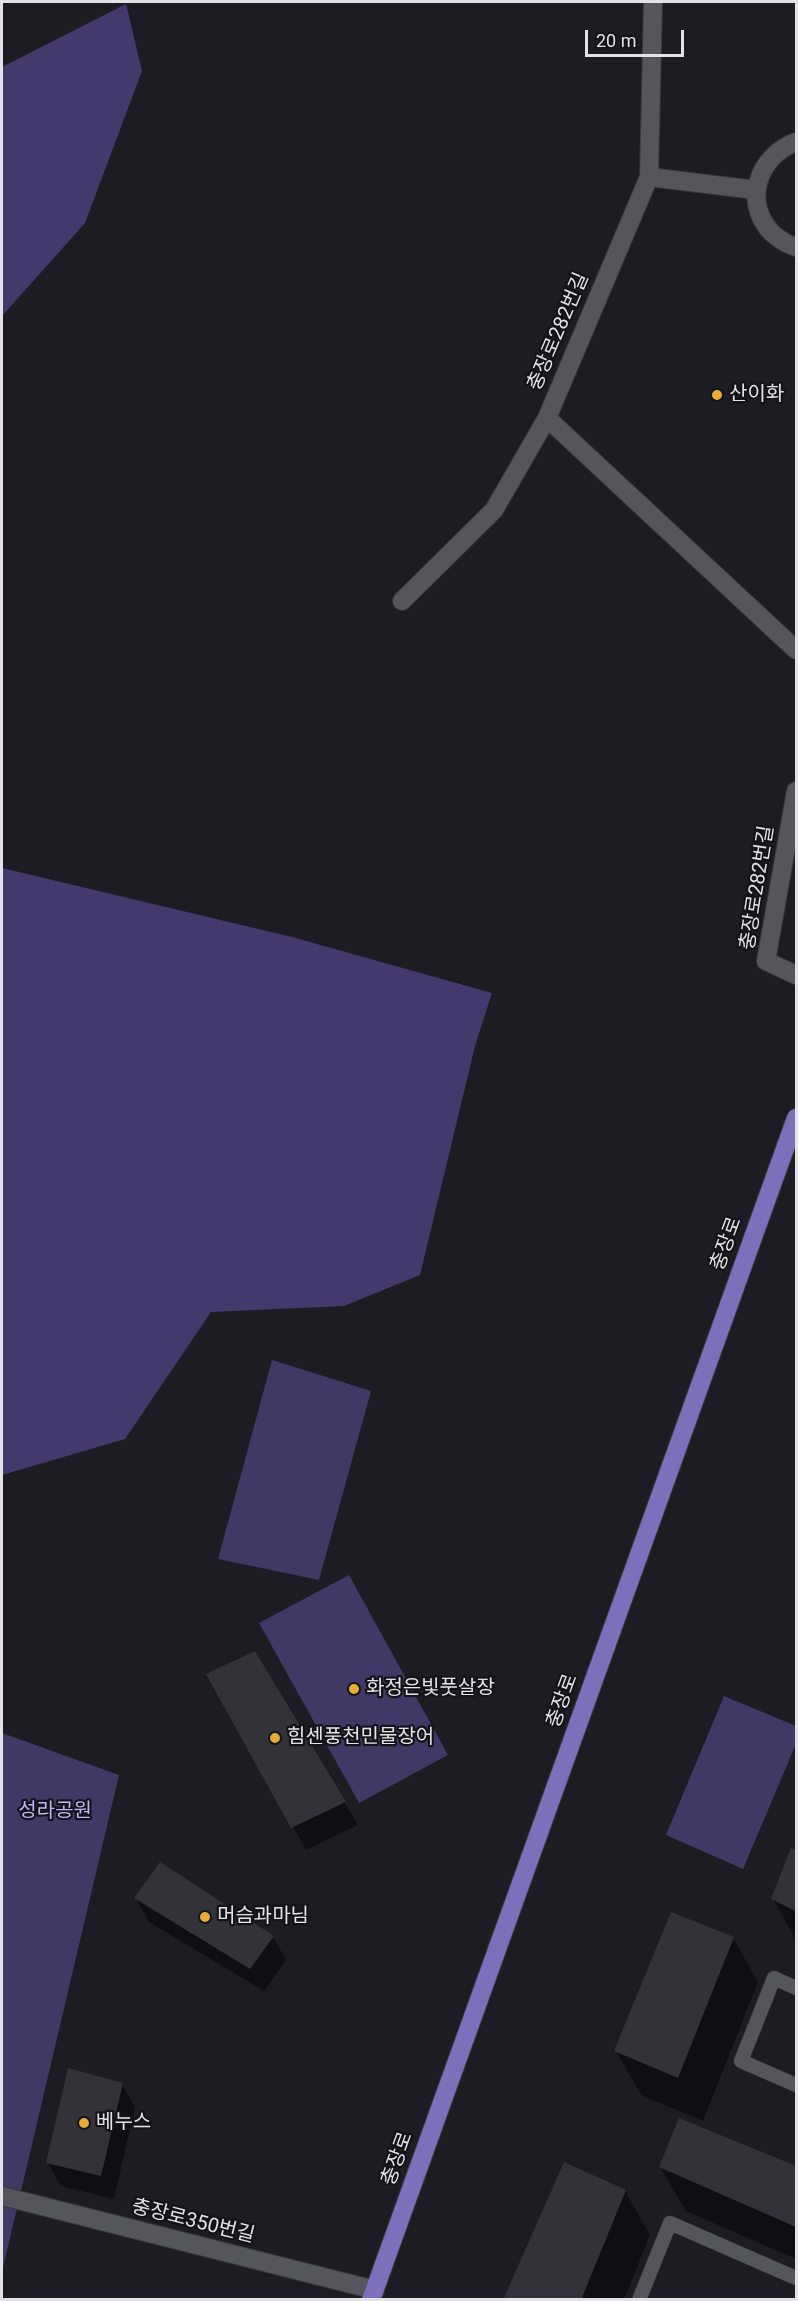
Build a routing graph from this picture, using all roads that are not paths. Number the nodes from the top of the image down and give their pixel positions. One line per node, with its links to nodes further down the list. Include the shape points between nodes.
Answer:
1 (653, 2): 3 (street, 충장로282번길)
2 (796, 142): 4 (street, via 770,158 760,172)
3 (649, 177): 4 (street); 6 (street, 충장로282번길)
4 (756, 189): 5 (street, via 757,207 764,224)
5 (796, 247)
6 (547, 418): 7 (street, via 494,510); 8 (street, 충장로282번길)
7 (402, 601)
8 (796, 650)
9 (796, 791): 10 (street, 충장로282번길, via 766,961)
10 (796, 975)
11 (796, 1118): 16 (main road, 충장로)
12 (796, 1988): 13 (lane, via 774,1978 741,2061)
13 (796, 2085)
14 (2, 2196): 16 (street, 충장로350번길)
15 (796, 2278): 17 (lane, via 670,2223)
16 (373, 2295)
17 (639, 2300)

